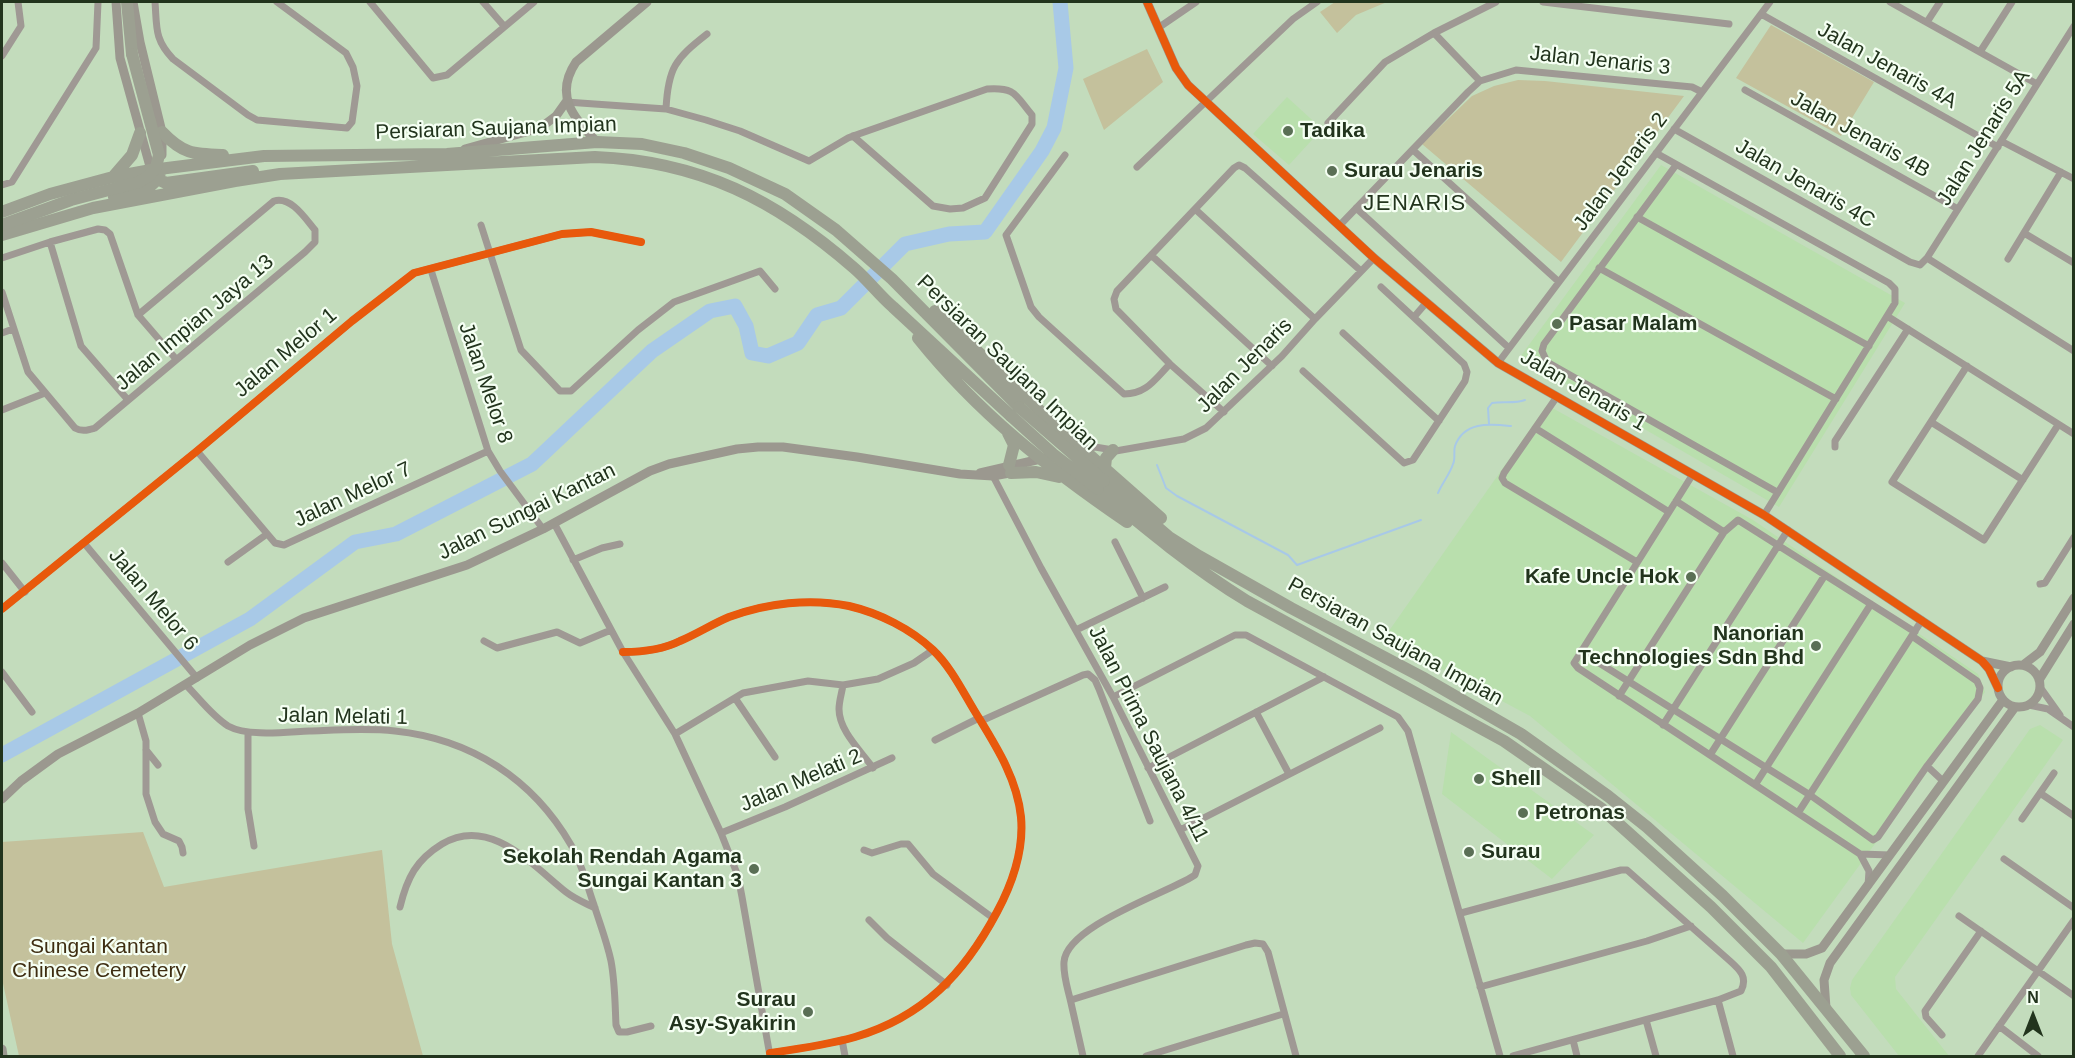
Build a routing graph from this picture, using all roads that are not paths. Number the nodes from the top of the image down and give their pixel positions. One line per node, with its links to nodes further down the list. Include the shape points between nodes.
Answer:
1 (18, 2): 30 (street, via 21,26)
2 (98, 2): 57 (street, via 96,48 12,182)
3 (116, 2): 41 (street, via 120,58)
4 (127, 2): 64 (highway, bridge, via 132,54 159,155 156,167 139,182 71,200)
5 (133, 2): 40 (street)
6 (155, 2): 7 (street, via 162,48 248,115 257,120 347,128 352,122 357,87 346,53)
7 (277, 2)
8 (370, 2): 24 (street, via 434,78 447,75)
9 (483, 2): 24 (street)
10 (534, 2): 24 (street)
11 (647, 2): 36 (street, via 576,62 566,84)
12 (1147, 2): 26 (street, Jalan Jenaris 1)
13 (1196, 2): 26 (street)
14 (1317, 2): 35 (street, via 1293,19)
15 (1496, 2): 27 (street)
16 (1543, 2): 23 (street)
17 (1770, 2): 21 (street, Jalan Jenaris 2)
18 (1890, 2): 22 (street)
19 (1940, 2): 22 (street)
20 (2012, 2): 29 (street)
21 (1761, 14): 34 (street, Jalan Jenaris 2); 44 (street, Jalan Jenaris 4A)
22 (1927, 22): 29 (street)
23 (1729, 24)
24 (504, 26)
25 (2073, 26): 32 (street, Jalan Jenaris 5A)
26 (1158, 28): 35 (street, Jalan Jenaris 1, via 1176,68)
27 (1434, 33): 31 (street); 38 (street, via 1385,62)
28 (707, 34): 37 (street, via 675,63)
29 (1980, 52): 32 (street)
30 (2, 56)
31 (1480, 81): 34 (street, Jalan Jenaris 3, via 1526,70 1692,87); 45 (street, Jalan Jenaris 3)
32 (2037, 84): 44 (street, Jalan Jenaris 5A)
33 (1745, 90): 61 (street, Jalan Jenaris 4B)
34 (1702, 92): 39 (street, Jalan Jenaris 2)
35 (1204, 101): 51 (street); 66 (street, Jalan Jenaris 1)
36 (566, 102): 37 (street); 43 (street); 47 (street, via 540,128)
37 (666, 110): 42 (street, via 740,131 806,161)
38 (1328, 123)
39 (1674, 129): 46 (street, Jalan Jenaris 2); 78 (street, Jalan Jenaris 4C)
40 (162, 132): 49 (highway, via 190,153); 53 (street, via 162,154)
41 (140, 134): 53 (street); 55 (highway, via 132,155)
42 (853, 136): 42 (street, via 933,206 963,208 985,198 1032,124 1032,115 1007,88 987,89)
43 (597, 141): 47 (highway, Persiaran Saujana Impian); 82 (highway, Persiaran Saujana Impian, via 642,144 729,168 785,194)
44 (2000, 144): 52 (street, Jalan Jenaris 4A); 61 (street, Jalan Jenaris 5A)
45 (1413, 150): 59 (street, Jalan Jenaris 3); 83 (street)
46 (1656, 153): 50 (street); 83 (street, Jalan Jenaris 2)
47 (447, 154): 49 (highway, Persiaran Saujana Impian)
48 (1065, 155): 102 (street, via 1006,236 1031,307 1125,394 1144,391)
49 (264, 156): 53 (highway, Persiaran Saujana Impian)
50 (1676, 165): 63 (street); 90 (street, via 1889,283 1896,297)
51 (1137, 167)
52 (2061, 172): 56 (street, Jalan Jenaris 4A); 67 (street)
53 (156, 173): 54 (highway, via 166,183 244,171); 55 (highway, Persiaran Saujana Impian); 58 (highway, via 150,187 102,201)
54 (280, 174): 58 (highway, Persiaran Saujana Impian); 88 (highway, Persiaran Saujana Impian, via 595,157 669,165 742,191 786,216 826,244)
55 (113, 177): 62 (highway, Persiaran Saujana Impian)
56 (2073, 179)
57 (2, 185)
58 (93, 208): 68 (highway, Persiaran Saujana Impian)
59 (1356, 208): 66 (street, Jalan Jenaris 3); 98 (street)
60 (1195, 209): 72 (street); 81 (street, via 1239,165); 92 (street)
61 (1958, 209): 75 (street, Jalan Jenaris 5A)
62 (2, 212)
63 (1637, 217): 79 (street); 97 (street)
64 (2, 225)
65 (481, 225): 71 (street)
66 (1340, 225): 74 (street, Jalan Jenaris 1)
67 (2024, 233): 76 (street); 77 (street)
68 (2, 235)
69 (50, 242): 73 (street); 89 (street, via 98,229 110,234); 109 (street, via 81,345)
70 (641, 242): 71 (street, Jalan Melor 1, via 591,232 562,234)
71 (490, 254): 80 (street, Jalan Melor 1); 85 (street, via 521,350 560,391 571,391 674,302 760,271)
72 (1151, 255): 102 (street, via 1114,298 1116,309); 103 (street)
73 (2, 258)
74 (1374, 258): 81 (street, Jalan Jenaris); 87 (street, Jalan Jenaris 1)
75 (1928, 258): 78 (street, Jalan Jenaris 5A); 99 (street)
76 (2008, 259)
77 (2073, 263)
78 (1920, 265)
79 (1599, 268): 108 (street); 132 (street, via 1544,344 1542,356 1546,362)
80 (431, 270): 121 (street, Jalan Melor 1, via 410,276 368,308); 122 (street, Jalan Melor 8)
81 (1361, 271): 92 (street, Jalan Jenaris)
82 (893, 276): 111 (highway, Persiaran Saujana Impian); 123 (highway)
83 (1559, 282): 98 (street, Jalan Jenaris 2)
84 (1381, 287): 91 (street)
85 (775, 289)
86 (2, 292): 93 (street)
87 (1426, 303): 91 (street); 101 (street, Jalan Jenaris 1)
88 (890, 304): 111 (highway, Persiaran Saujana Impian); 117 (highway, via 946,373)
89 (138, 315): 100 (street); 100 (street, Jalan Impian Jaya 13, via 274,201 288,202 315,230 315,242)
90 (1887, 316): 94 (street); 97 (street)
91 (1413, 317): 113 (street, via 1464,364 1467,372 1466,381)
92 (1315, 319): 103 (street, Jalan Jenaris)
93 (13, 329): 95 (street); 106 (street, via 28,372)
94 (1908, 329): 104 (street); 119 (street, via 1835,441)
95 (2, 333)
96 (1342, 333): 113 (street)
97 (1869, 346): 108 (street)
98 (1509, 348): 101 (street, Jalan Jenaris 2)
99 (2073, 351)
100 (176, 359): 109 (street, Jalan Impian Jaya 13)
101 (1498, 363): 107 (street, Jalan Jenaris 1)
102 (1170, 364): 112 (street)
103 (1272, 366): 112 (street, Jalan Jenaris)
104 (1966, 366): 114 (street); 115 (street)
105 (1303, 371): 113 (street, via 1404,463 1413,460)
106 (45, 393): 109 (street, Jalan Impian Jaya 13, via 75,428 83,430 95,428); 110 (street)
107 (1556, 398): 116 (street); 126 (street, Jalan Jenaris 1)
108 (1836, 399): 132 (street)
109 (129, 400)
110 (2, 410)
111 (1015, 411): 130 (highway, Persiaran Saujana Impian, bridge)
112 (1224, 411): 120 (street, Jalan Jenaris, via 1206,428 1184,440)
113 (1439, 421)
114 (1931, 422): 131 (street); 131 (street, via 1892,482 1984,540)
115 (2058, 425): 118 (street); 131 (street)
116 (1535, 428): 134 (street); 149 (street, via 1504,474 1505,483)
117 (1008, 433): 124 (highway); 125 (highway, via 1014,445)
118 (2073, 434)
119 (1835, 447)
120 (1113, 450): 123 (street, Jalan Jenaris); 130 (highway, via 1106,458)
121 (197, 451): 140 (street, Jalan Melor 7); 143 (street, Jalan Melor 1)
122 (488, 451): 137 (street, Jalan Melor 8); 140 (street, Jalan Melor 7, via 284,545 275,543)
123 (1088, 453): 124 (street, Jalan Sungai Kantan); 130 (highway)
124 (1044, 462): 125 (street, Jalan Sungai Kantan); 129 (highway)
125 (1010, 469): 127 (street, Jalan Sungai Kantan); 128 (street, Jalan Sungai Kantan); 129 (highway)
126 (1693, 474): 133 (street); 135 (street, Jalan Jenaris 1)
127 (975, 475): 128 (street, Jalan Sungai Kantan); 136 (street, Jalan Sungai Kantan, via 783,447 737,449 692,457 650,471)
128 (993, 476): 162 (street, Jalan Prima Saujana 4/11)
129 (1063, 478): 146 (highway)
130 (1102, 479): 146 (highway, Persiaran Saujana Impian); 237 (highway, Persiaran Saujana Impian, via 1170,537 1199,556 1422,677 1521,734 1577,773 1647,826)
131 (2023, 480)
132 (1777, 492): 135 (street)
133 (1676, 501): 134 (street); 139 (street)
134 (1669, 512): 149 (street)
135 (1764, 515): 138 (street, Jalan Jenaris 1)
136 (554, 523): 137 (street, Jalan Sungai Kantan); 147 (street, Jalan Melati 2)
137 (543, 529): 173 (street, Jalan Sungai Kantan, via 467,565 304,618)
138 (1788, 530): 145 (street); 159 (street, Jalan Jenaris 1)
139 (1724, 532): 145 (street, via 1738,520); 174 (street)
140 (267, 534): 148 (street)
141 (2073, 537): 152 (street, via 2045,583)
142 (1115, 542): 155 (street)
143 (84, 543): 154 (street, Jalan Melor 1); 173 (street, Jalan Melor 6)
144 (620, 544): 147 (street)
145 (1778, 545): 151 (street); 185 (street)
146 (1173, 551): 264 (highway, Persiaran Saujana Impian, via 1247,601 1504,741 1602,809 1712,907 1771,967)
147 (573, 560): 161 (street, Jalan Melati 2)
148 (228, 562)
149 (1637, 562): 166 (street)
150 (2, 563): 154 (street)
151 (1825, 575): 157 (street); 196 (street)
152 (2040, 584)
153 (1165, 587): 155 (street)
154 (25, 592): 158 (street, Jalan Melor 1)
155 (1143, 598): 162 (street)
156 (2073, 598): 169 (street, via 2040,652)
157 (1871, 604): 163 (street); 206 (street)
158 (2, 609)
159 (1922, 620): 163 (street); 168 (street, Jalan Jenaris 1)
160 (2073, 624): 175 (street)
161 (611, 630): 164 (street, via 582,643 557,632 497,648); 167 (street, Jalan Melati 2)
162 (1076, 630): 180 (street, Jalan Prima Saujana 4/11)
163 (1913, 634): 203 (street, via 1977,681 1980,688 1978,699); 212 (street)
164 (484, 641)
165 (933, 650): 167 (street, via 891,620 874,613 826,602 793,602 727,618 666,647); 177 (street, via 878,679); 190 (street)
166 (1580, 651): 174 (street); 179 (street, via 1574,663 1578,668)
167 (623, 652): 195 (street, Jalan Melati 2)
168 (1982, 661): 170 (street); 178 (street)
169 (2023, 665): 170 (street); 175 (street, via 2033,670)
170 (2011, 667): 178 (street, via 2000,677)
171 (2, 672): 186 (street)
172 (1324, 677): 180 (street, via 1248,636 1235,635); 187 (street); 230 (street, via 1403,721)
173 (196, 678): 176 (street, Jalan Sungai Kantan)
174 (1628, 681): 179 (street); 185 (street)
175 (2040, 683): 183 (street, via 2035,700); 189 (street)
176 (186, 685): 188 (street, Jalan Sungai Kantan); 194 (street, Jalan Melati 1, via 227,725)
177 (843, 685): 181 (street, via 808,681 743,693); 204 (street, via 839,707 844,730)
178 (1998, 688): 182 (street)
179 (1619, 696): 191 (street)
180 (1113, 697): 205 (street, Jalan Prima Saujana 4/11)
181 (735, 698): 195 (street); 200 (street)
182 (2003, 700): 184 (street); 209 (street)
183 (2029, 705): 184 (street); 189 (street)
184 (2015, 707): 244 (street, via 1830,963 1824,980)
185 (1673, 710): 191 (street); 196 (street)
186 (32, 712)
187 (1256, 712): 205 (street); 208 (street)
188 (138, 713): 198 (street); 213 (street, Jalan Sungai Kantan, via 58,754)
189 (2062, 717): 192 (street)
190 (980, 720): 197 (street); 217 (street, via 1088,674 1099,689); 232 (street, via 1010,772 1021,817 1019,856)
191 (1664, 725): 199 (street)
192 (2073, 727)
193 (1380, 728): 208 (street)
194 (248, 732): 220 (street, via 248,809); 228 (street, Jalan Melati 1, via 394,731 432,737 470,751 501,768 551,817 572,846)
195 (675, 734): 219 (street, Jalan Melati 2)
196 (1720, 739): 199 (street); 206 (street)
197 (935, 740)
198 (146, 750): 202 (street); 222 (street, via 146,794 155,822 163,834 179,841)
199 (1710, 755): 210 (street)
200 (775, 757)
201 (892, 758): 204 (street, Jalan Melati 2)
202 (158, 765)
203 (1928, 766): 209 (street); 212 (street, via 1873,840)
204 (873, 768): 219 (street, Jalan Melati 2)
205 (1148, 768): 218 (street, Jalan Prima Saujana 4/11)
206 (1766, 768): 210 (street); 212 (street)
207 (2054, 773): 211 (street)
208 (1289, 774): 218 (street)
209 (1943, 781): 224 (street)
210 (1755, 785): 214 (street)
211 (2040, 793): 215 (street); 216 (street)
212 (1810, 795): 214 (street)
213 (2, 799)
214 (1798, 813): 223 (street)
215 (2073, 816)
216 (2022, 819)
217 (1150, 821)
218 (1180, 830): 242 (street, Jalan Prima Saujana 4/11, via 1198,866 1195,875 1079,936 1064,958)
219 (721, 833): 253 (street, Jalan Melati 2, via 738,876)
220 (254, 846)
221 (864, 850): 232 (street, via 872,853 908,843 933,874)
222 (183, 853)
223 (1860, 855): 224 (street); 226 (street, via 1869,871)
224 (1890, 855): 226 (street)
225 (2004, 859): 229 (street)
226 (1868, 886): 237 (street, via 1822,948 1806,954)
227 (400, 907): 228 (street, via 420,861 448,841 478,836 509,847)
228 (594, 908): 247 (street, Jalan Melati 1, via 611,962 619,1032)
229 (2073, 908)
230 (1461, 913): 235 (street, via 1627,870); 240 (street)
231 (1959, 916): 236 (street)
232 (993, 918): 239 (street, via 973,954)
233 (869, 920): 239 (street)
234 (2073, 920): 238 (street)
235 (1691, 926): 240 (street); 243 (street, via 1743,976 1741,990)
236 (1981, 931): 238 (street); 249 (street, via 1925,1011)
237 (1781, 954): 244 (highway, Persiaran Saujana Impian)
238 (2038, 971): 241 (street); 248 (street)
239 (947, 985): 250 (street, via 902,1017)
240 (1480, 987): 259 (street)
241 (2073, 996)
242 (1071, 1000): 245 (street, via 1255,943 1263,944 1268,952); 256 (street, Jalan Prima Saujana 4/11)
243 (1718, 1000): 246 (street); 263 (street)
244 (1826, 1008): 265 (highway, Persiaran Saujana Impian)
245 (1283, 1014): 257 (street); 258 (street)
246 (1646, 1020): 251 (street); 262 (street)
247 (651, 1026)
248 (1999, 1026): 266 (street); 267 (street)
249 (1942, 1035)
250 (842, 1040): 253 (street); 255 (street)
251 (1573, 1040): 260 (street); 261 (street)
252 (2, 1049): 254 (street)
253 (770, 1055)
254 (3, 1056)
255 (845, 1056)
256 (1083, 1056)
257 (1146, 1056)
258 (1296, 1056)
259 (1500, 1056)
260 (1513, 1056)
261 (1578, 1056)
262 (1656, 1056)
263 (1733, 1056)
264 (1840, 1056)
265 (1864, 1056)
266 (1978, 1056)
267 (2038, 1056)

